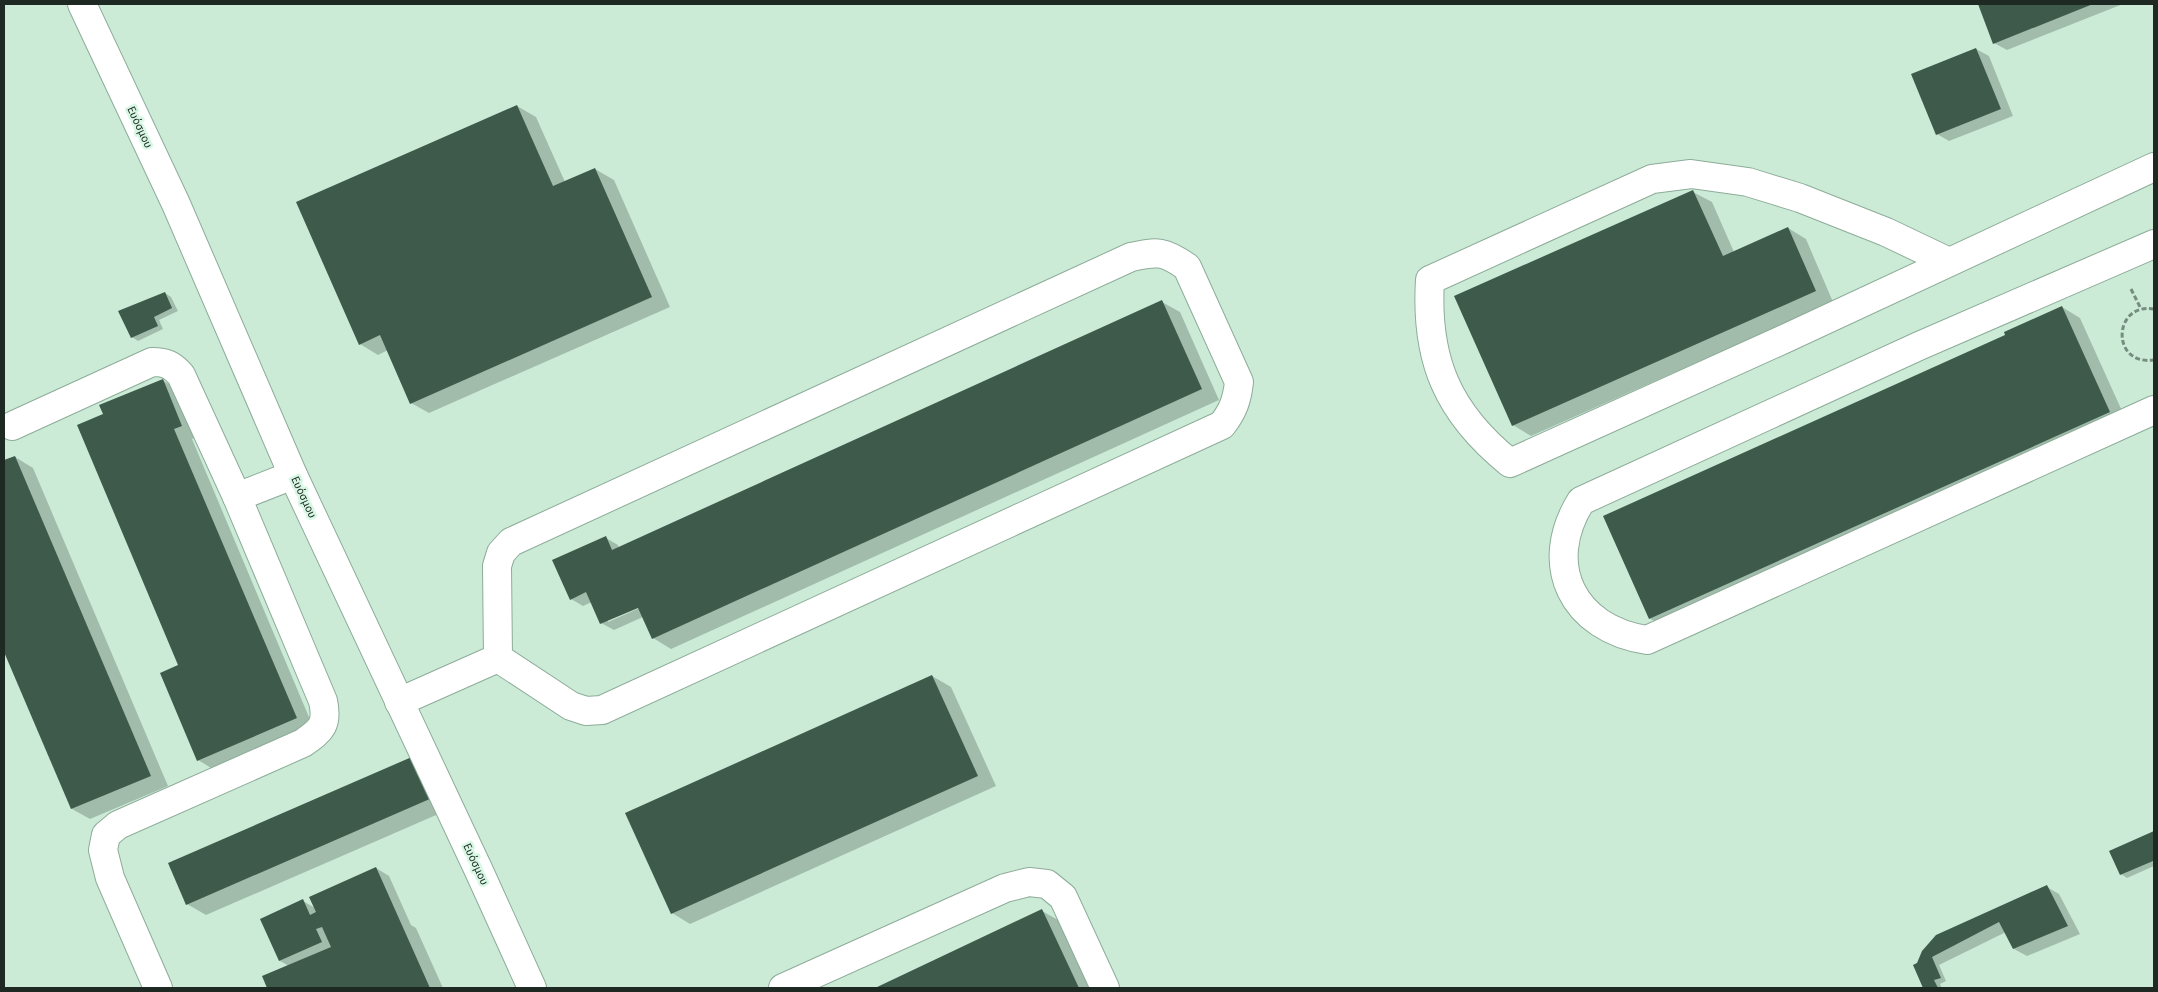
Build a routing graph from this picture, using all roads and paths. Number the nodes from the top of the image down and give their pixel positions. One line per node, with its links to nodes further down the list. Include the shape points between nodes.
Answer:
1 (82, 4): 9 (main road, Ευόσμου, via 176,204)
2 (2154, 167): 4 (main road)
3 (2154, 244): 7 (main road, via 1919,346 1581,501 1565,534 1563,552 1570,588 1580,604 1609,630 1647,640)
4 (1949, 262): 4 (main road, via 1510,463 1490,446 1456,406 1444,382 1430,332 1430,280 1652,179 1691,174 1748,182 1808,201 1886,232)
5 (2154, 309): 6 (path, via 2140,309 2133,313 2127,318 2122,334 2123,343 2132,355 2145,361)
6 (2154, 360)
7 (2154, 410)
8 (12, 426): 10 (main road, via 152,362 172,365 181,375)
9 (293, 475): 10 (main road); 12 (main road, Ευόσμου)
10 (237, 497): 13 (main road, via 323,700 326,715 320,731 304,743 118,825 106,835 103,850 110,878)
11 (498, 658): 11 (main road, via 571,706 586,711 602,710 1222,425 1232,412 1239,382 1187,268 1170,255 1152,253 1131,257 511,542 501,553 497,566); 12 (main road)
12 (399, 702): 14 (main road, Ευόσμου)
13 (158, 988)
14 (532, 988)
15 (783, 988): 16 (main road, via 1005,888 1029,882 1048,884 1063,897)
16 (1105, 988)

